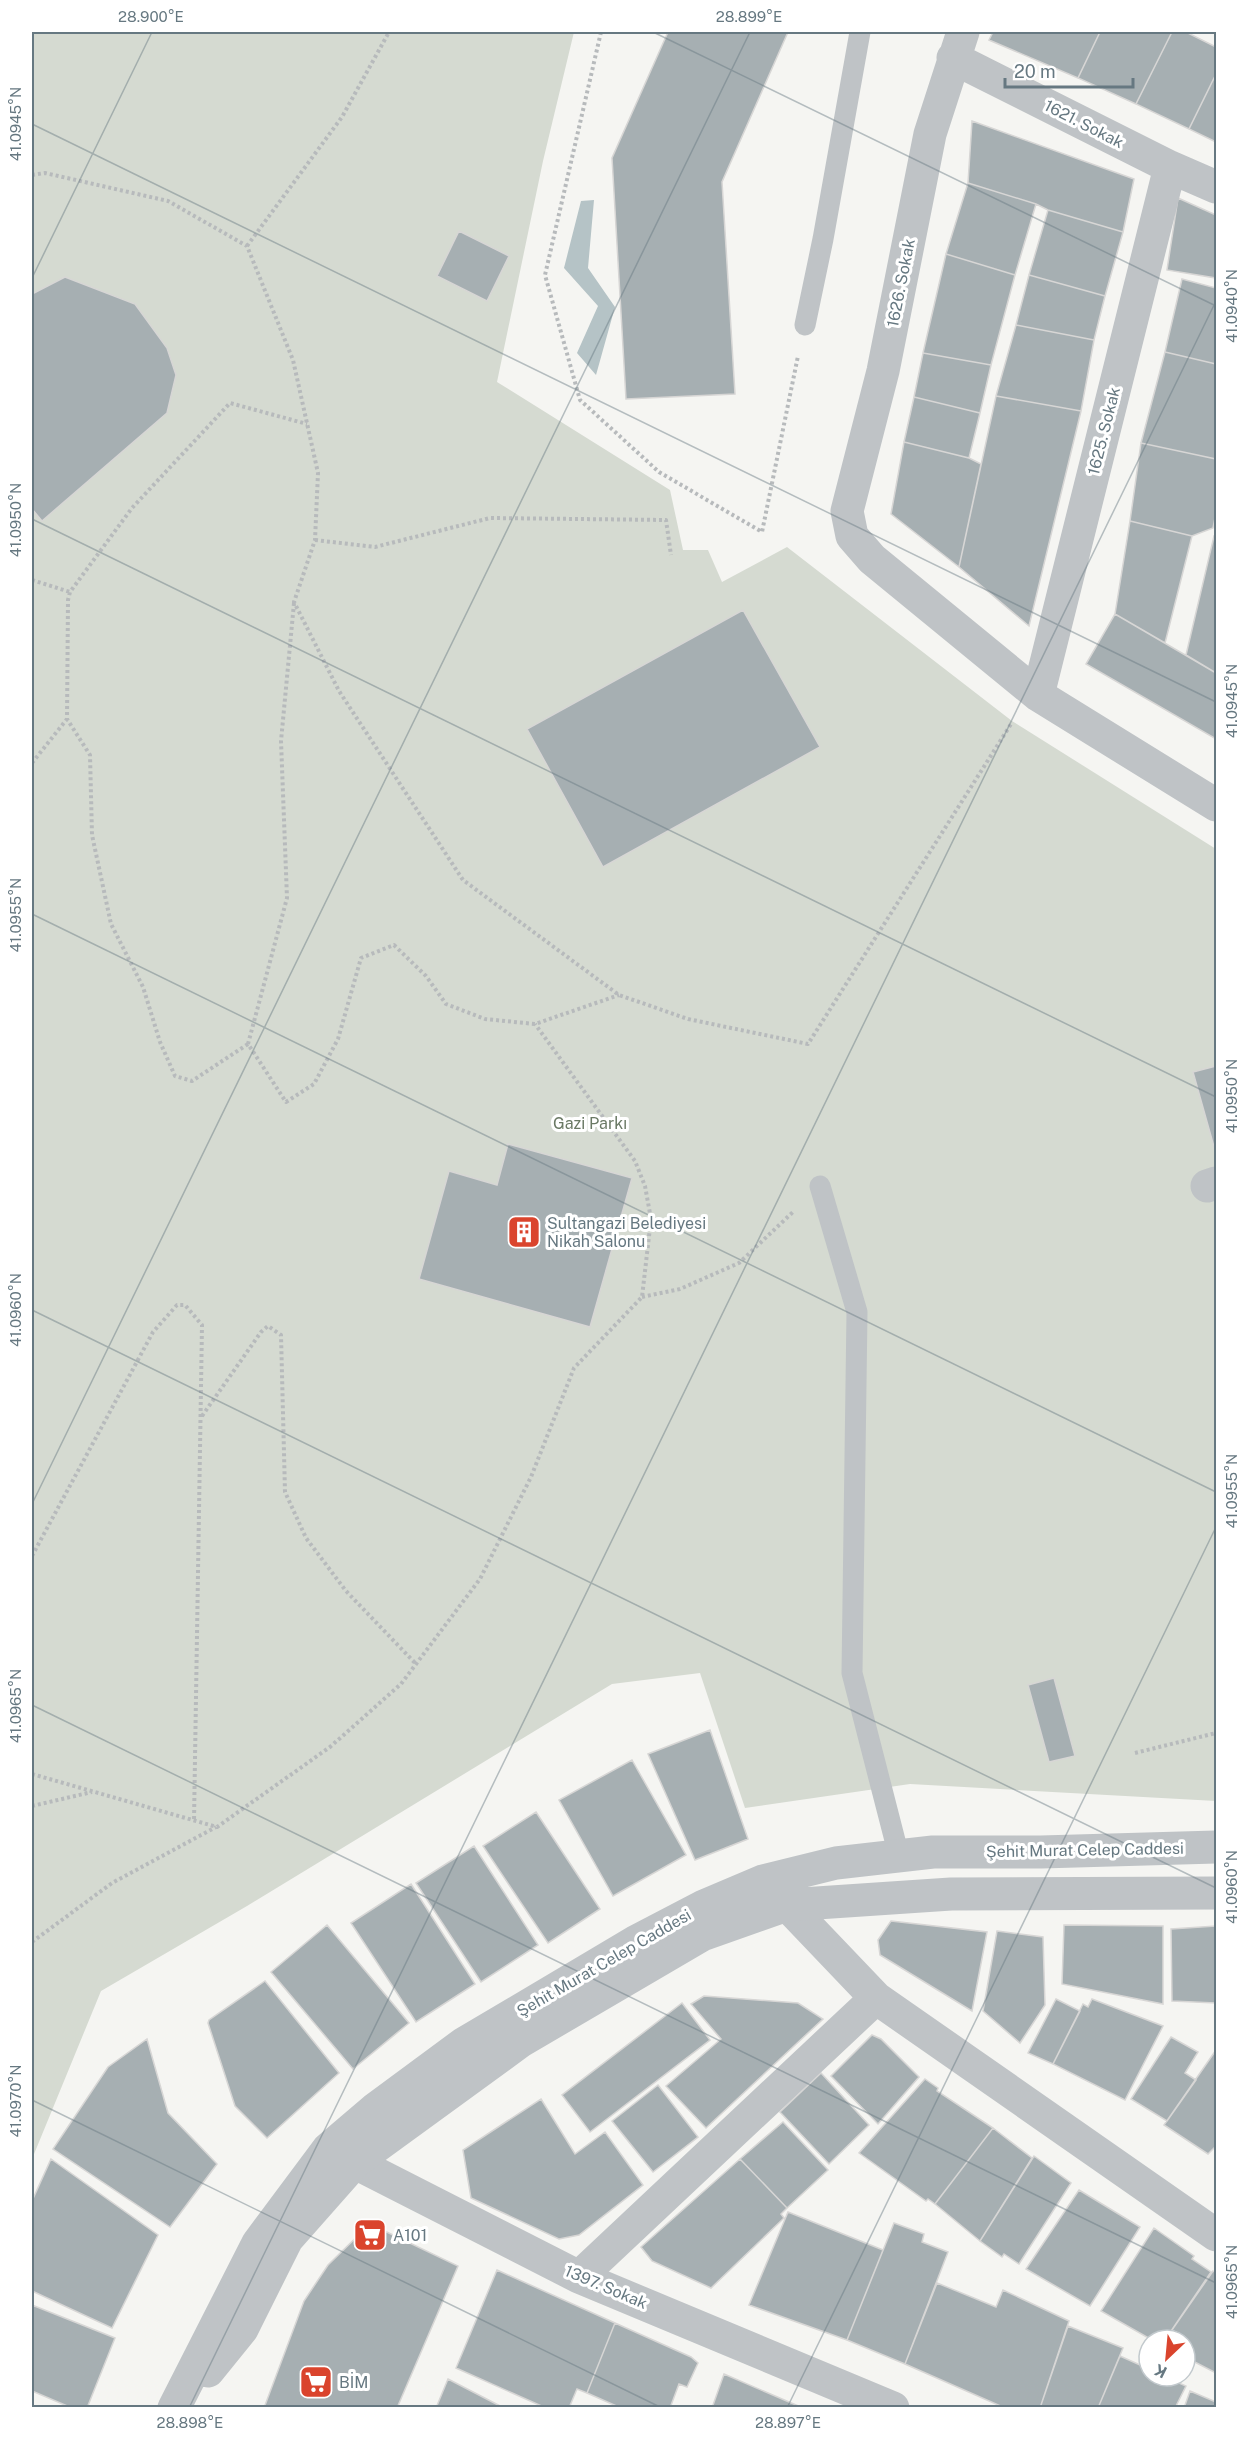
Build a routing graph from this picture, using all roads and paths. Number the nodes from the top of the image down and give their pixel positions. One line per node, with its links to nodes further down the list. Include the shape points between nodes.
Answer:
1 (389, 32): 8 (path, via 342,117)
2 (602, 32): 9 (path, via 545,275 580,400 659,472 762,532)
3 (860, 32): 9 (lane)
4 (958, 45): 5 (street, 1621. Sokak); 16 (street, 1626. Sokak, via 930,134 883,371 848,510 852,536 872,559)
5 (1170, 167): 7 (street, 1621. Sokak); 16 (street, 1625. Sokak)
6 (32, 176): 8 (path, via 45,173 168,201)
7 (1216, 187)
8 (247, 246): 10 (path, via 293,360)
9 (805, 325)
10 (307, 424): 11 (path, via 318,474); 14 (path, via 230,403 132,508)
11 (315, 540): 12 (path, via 375,547 490,518 666,520); 15 (path)
12 (671, 555)
13 (32, 580): 14 (path)
14 (70, 592): 17 (path)
15 (294, 603): 20 (path, via 339,691 463,880); 22 (path, via 280,741 287,898)
16 (1038, 695): 19 (street); 20 (path, via 1012,722 808,1044 688,1019)
17 (68, 719): 18 (path); 22 (path, via 90,755 92,835 111,924 143,987 175,1076 192,1081)
18 (32, 764)
19 (1216, 805)
20 (619, 995): 21 (path)
21 (535, 1024): 22 (path, via 485,1019 446,1004 426,976 394,945 361,958 338,1039 314,1084 286,1102); 24 (path, via 639,1169 651,1219)
22 (248, 1044)
23 (820, 1186): 24 (path, via 739,1263 680,1289); 36 (lane, via 857,1312 852,1673)
24 (642, 1297): 27 (path, via 574,1368 531,1477 480,1579)
25 (201, 1418): 26 (path, via 202,1325 185,1305 177,1305 153,1332); 27 (path, via 261,1332 268,1326 281,1335 285,1491 306,1538 346,1591); 33 (path)
26 (32, 1556)
27 (416, 1665): 34 (path, via 401,1684 330,1748)
28 (1216, 1733): 29 (path)
29 (1135, 1753)
30 (32, 1774): 31 (path)
31 (94, 1792): 32 (path); 33 (path)
32 (32, 1806)
33 (194, 1821): 34 (path)
34 (217, 1827): 40 (path, via 112,1883)
35 (1216, 1847): 36 (street, Şehit Murat Celep Caddesi, via 933,1852)
36 (899, 1856): 37 (street, Şehit Murat Celep Caddesi, via 837,1863)
37 (763, 1881): 39 (street); 42 (street, Şehit Murat Celep Caddesi, via 635,1942 463,2044 375,2109)
38 (1216, 1893): 39 (street, Şehit Murat Celep Caddesi, via 951,1894)
39 (787, 1905): 41 (street); 42 (street, Şehit Murat Celep Caddesi, via 702,1935 521,2041)
40 (32, 1942)
41 (876, 1998): 43 (street); 44 (street)
42 (342, 2156): 44 (street, 1397. Sokak); 45 (street, Şehit Murat Celep Caddesi, via 258,2243); 46 (street, Şehit Murat Celep Caddesi, via 287,2239 242,2329)
43 (1216, 2235)
44 (579, 2277): 47 (street, 1397. Sokak)
45 (174, 2408)
46 (179, 2408)
47 (893, 2408)

